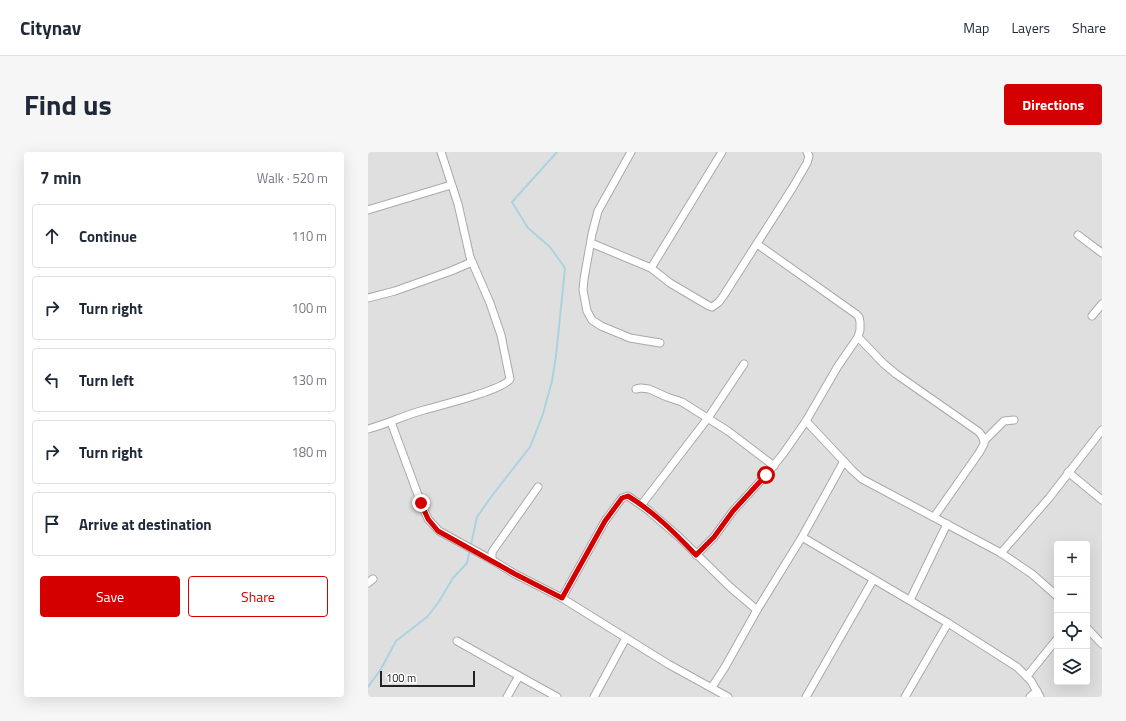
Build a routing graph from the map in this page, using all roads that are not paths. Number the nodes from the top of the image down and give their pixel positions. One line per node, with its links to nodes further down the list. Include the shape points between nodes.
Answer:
1 (441, 152): 5 (street)
2 (631, 152): 8 (street, via 598,211)
3 (722, 152): 12 (street)
4 (807, 152): 9 (street, via 807,163)
5 (451, 185): 6 (street); 11 (street)
6 (368, 210)
7 (1078, 235): 10 (street)
8 (591, 243): 12 (street); 17 (street, via 583,290 589,316 601,326 630,338)
9 (757, 244): 12 (street, via 722,299 712,307 670,283); 16 (street, via 856,314 860,322)
10 (1102, 254)
11 (472, 262): 13 (street, via 395,291); 23 (street, via 501,335 509,381 477,395)
12 (651, 268)
13 (368, 298)
14 (1102, 304): 15 (street)
15 (1092, 316)
16 (858, 337): 22 (street); 26 (street, via 896,374 979,432)
17 (660, 343)
18 (744, 364): 20 (street)
19 (636, 389): 20 (street, via 649,389 682,402)
20 (708, 418): 28 (street); 32 (street)
21 (1014, 420): 26 (street, via 1004,421)
22 (806, 421): 27 (street); 28 (street)
23 (391, 422): 24 (street); 38 (street, via 428,519 438,531)
24 (368, 429)
25 (1102, 430): 29 (street)
26 (984, 441): 33 (street, via 979,453)
27 (844, 462): 33 (street, via 862,479); 35 (street)
28 (774, 466): 37 (street)
29 (1068, 472): 31 (street); 36 (street)
30 (538, 487): 38 (street, via 492,552)
31 (1102, 500)
32 (642, 504): 37 (street); 41 (street, via 628,496 622,498 605,521)
33 (934, 516): 34 (street)
34 (947, 524): 36 (street); 42 (street)
35 (802, 537): 39 (street); 43 (street)
36 (1001, 553): 40 (street, via 1032,574)
37 (696, 555): 43 (street)
38 (492, 560): 41 (street)
39 (874, 580): 42 (street); 58 (street)
40 (1054, 593)
41 (562, 598): 46 (street)
42 (910, 600): 44 (street)
43 (757, 610): 52 (street)
44 (948, 623): 51 (street); 59 (street)
45 (1090, 631): 49 (street)
46 (626, 638): 52 (street); 56 (street)
47 (457, 641): 50 (street)
48 (1054, 643): 51 (street)
49 (1102, 644)
50 (519, 676): 54 (street); 55 (street)
51 (1027, 676): 53 (street)
52 (712, 687): 57 (street)
53 (1039, 694): 60 (street)
54 (507, 697)
55 (557, 697)
56 (594, 697)
57 (728, 697)
58 (806, 697)
59 (905, 697)
60 (1030, 697)

